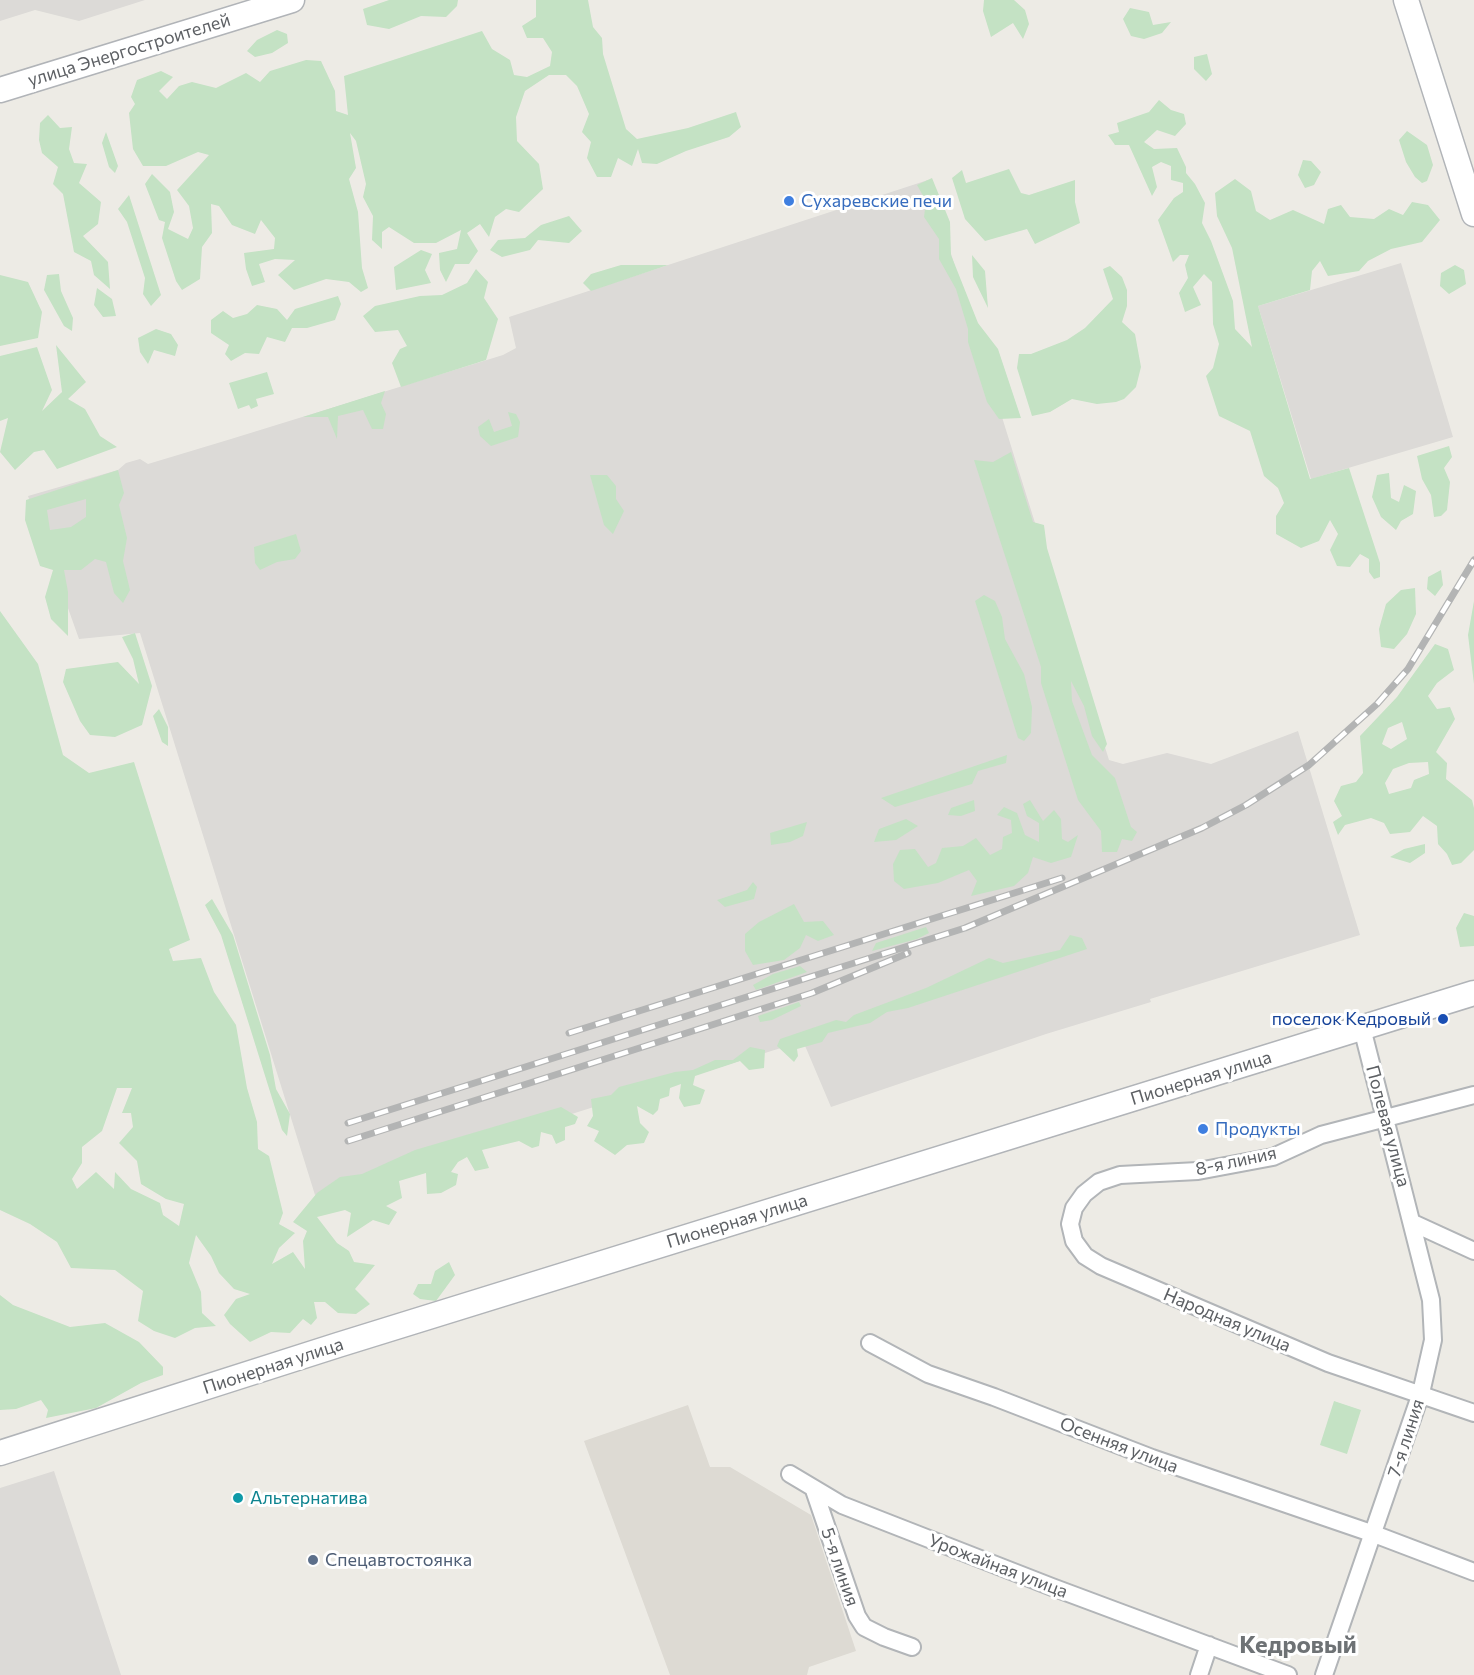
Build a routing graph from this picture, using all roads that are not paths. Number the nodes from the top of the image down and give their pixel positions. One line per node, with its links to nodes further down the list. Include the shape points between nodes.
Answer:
1 (292, 0): 3 (street, улица Энергостроителей)
2 (1406, 0): 4 (street)
3 (0, 90)
4 (1474, 214)
5 (1474, 993): 6 (street, Пионерная улица)
6 (1362, 1028): 8 (street, Полевая улица); 16 (street, Пионерная улица)
7 (1474, 1095): 8 (street, 8-я линия)
8 (1385, 1118): 9 (street, 8-я линия, via 1321,1135 1273,1157 1198,1171 1120,1174 1099,1182); 10 (street, Полевая улица)
9 (1074, 1208): 14 (street, Народная улица, via 1070,1224 1074,1241 1085,1256 1101,1266 1328,1363)
10 (1413, 1223): 11 (street); 12 (street, Полевая улица, via 1431,1300)
11 (1474, 1251)
12 (1433, 1340): 14 (street, 7-я линия)
13 (870, 1343): 19 (street, Осенняя улица, via 928,1374 1152,1458)
14 (1421, 1393): 15 (street, Народная улица); 19 (street, 7-я линия)
15 (1474, 1413)
16 (0, 1453)
17 (790, 1474): 18 (street, Урожайная улица)
18 (814, 1490): 21 (street, Урожайная улица, via 1041,1583); 22 (street, 5-я линия, via 864,1626)
19 (1374, 1534): 20 (street, Осенняя улица); 25 (street)
20 (1474, 1572)
21 (1210, 1646): 23 (street); 24 (street, Урожайная улица)
22 (912, 1647)
23 (1198, 1675)
24 (1288, 1675)
25 (1324, 1675)

